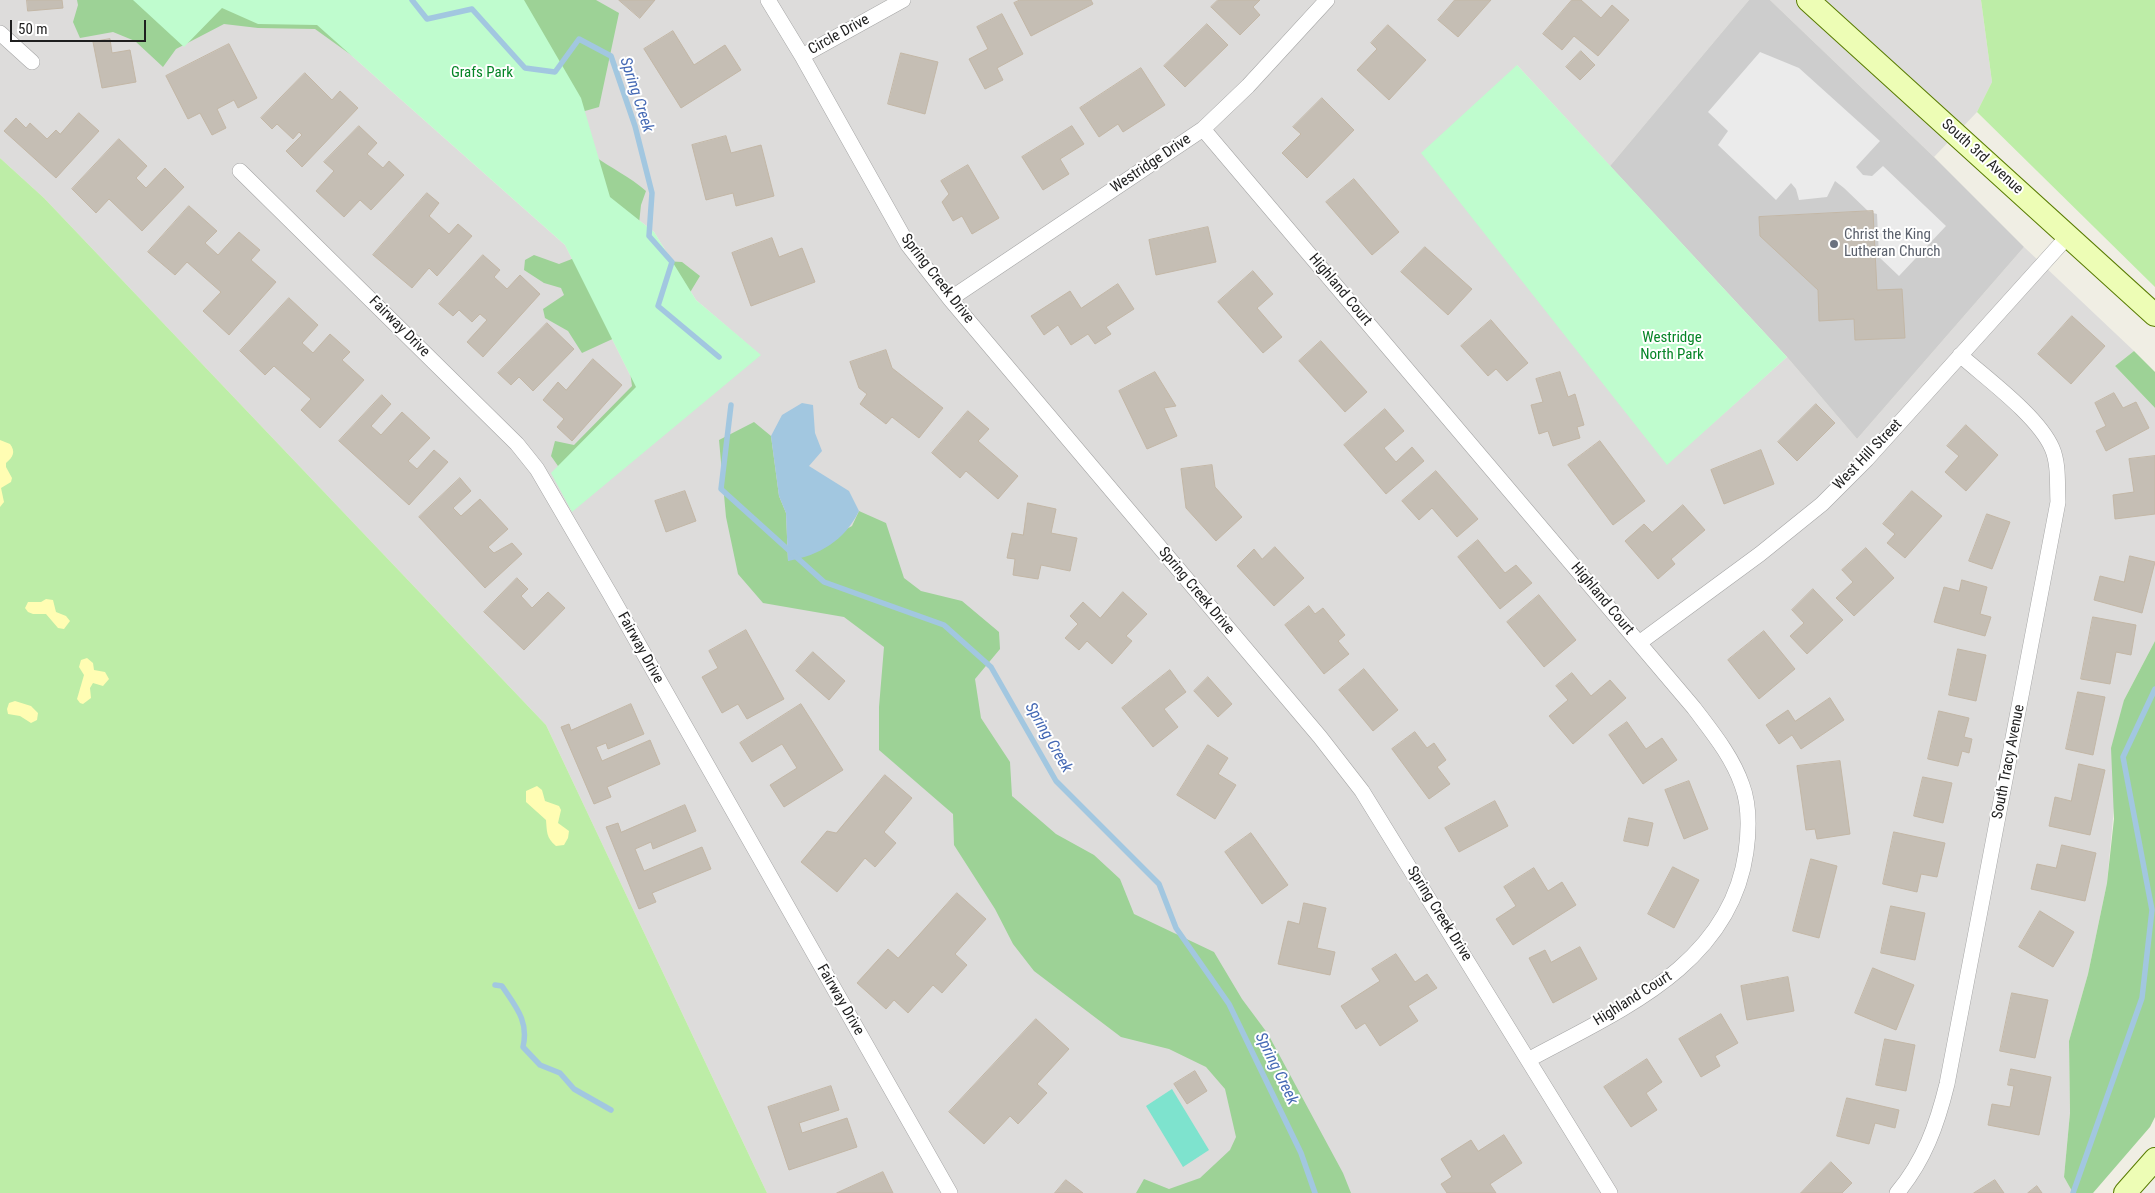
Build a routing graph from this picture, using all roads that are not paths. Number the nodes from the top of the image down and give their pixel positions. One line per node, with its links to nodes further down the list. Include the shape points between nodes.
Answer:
1 (768, 0): 6 (street, Spring Creek Drive)
2 (903, 0): 6 (street, Circle Drive)
3 (1327, 0): 8 (street, Westridge Drive, via 1248,86)
4 (1808, 0): 10 (main road, South 3rd Avenue)
5 (0, 33): 7 (street)
6 (802, 56): 11 (street, Spring Creek Drive, via 908,245)
7 (32, 62)
8 (1203, 129): 11 (street, Westridge Drive); 14 (street, Highland Court)
9 (240, 171): 17 (street, Fairway Drive, via 517,444 537,469)
10 (2068, 236): 12 (main road, South 3rd Avenue); 13 (street, West Hill Street)
11 (950, 299): 15 (street, Spring Creek Drive, via 1362,791)
12 (2155, 315)
13 (1960, 355): 14 (street, West Hill Street, via 1822,504); 19 (street, South Tracy Avenue, via 2032,419 2052,448 2058,502 1947,1084 1923,1157)
14 (1639, 643): 15 (street, Highland Court, via 1694,708 1736,768 1748,813 1740,879 1719,926 1682,967 1623,1008)
15 (1528, 1060): 18 (street, Spring Creek Drive)
16 (2155, 1159): 20 (main road)
17 (950, 1193)
18 (1610, 1193)
19 (1896, 1193)
20 (2125, 1193)

